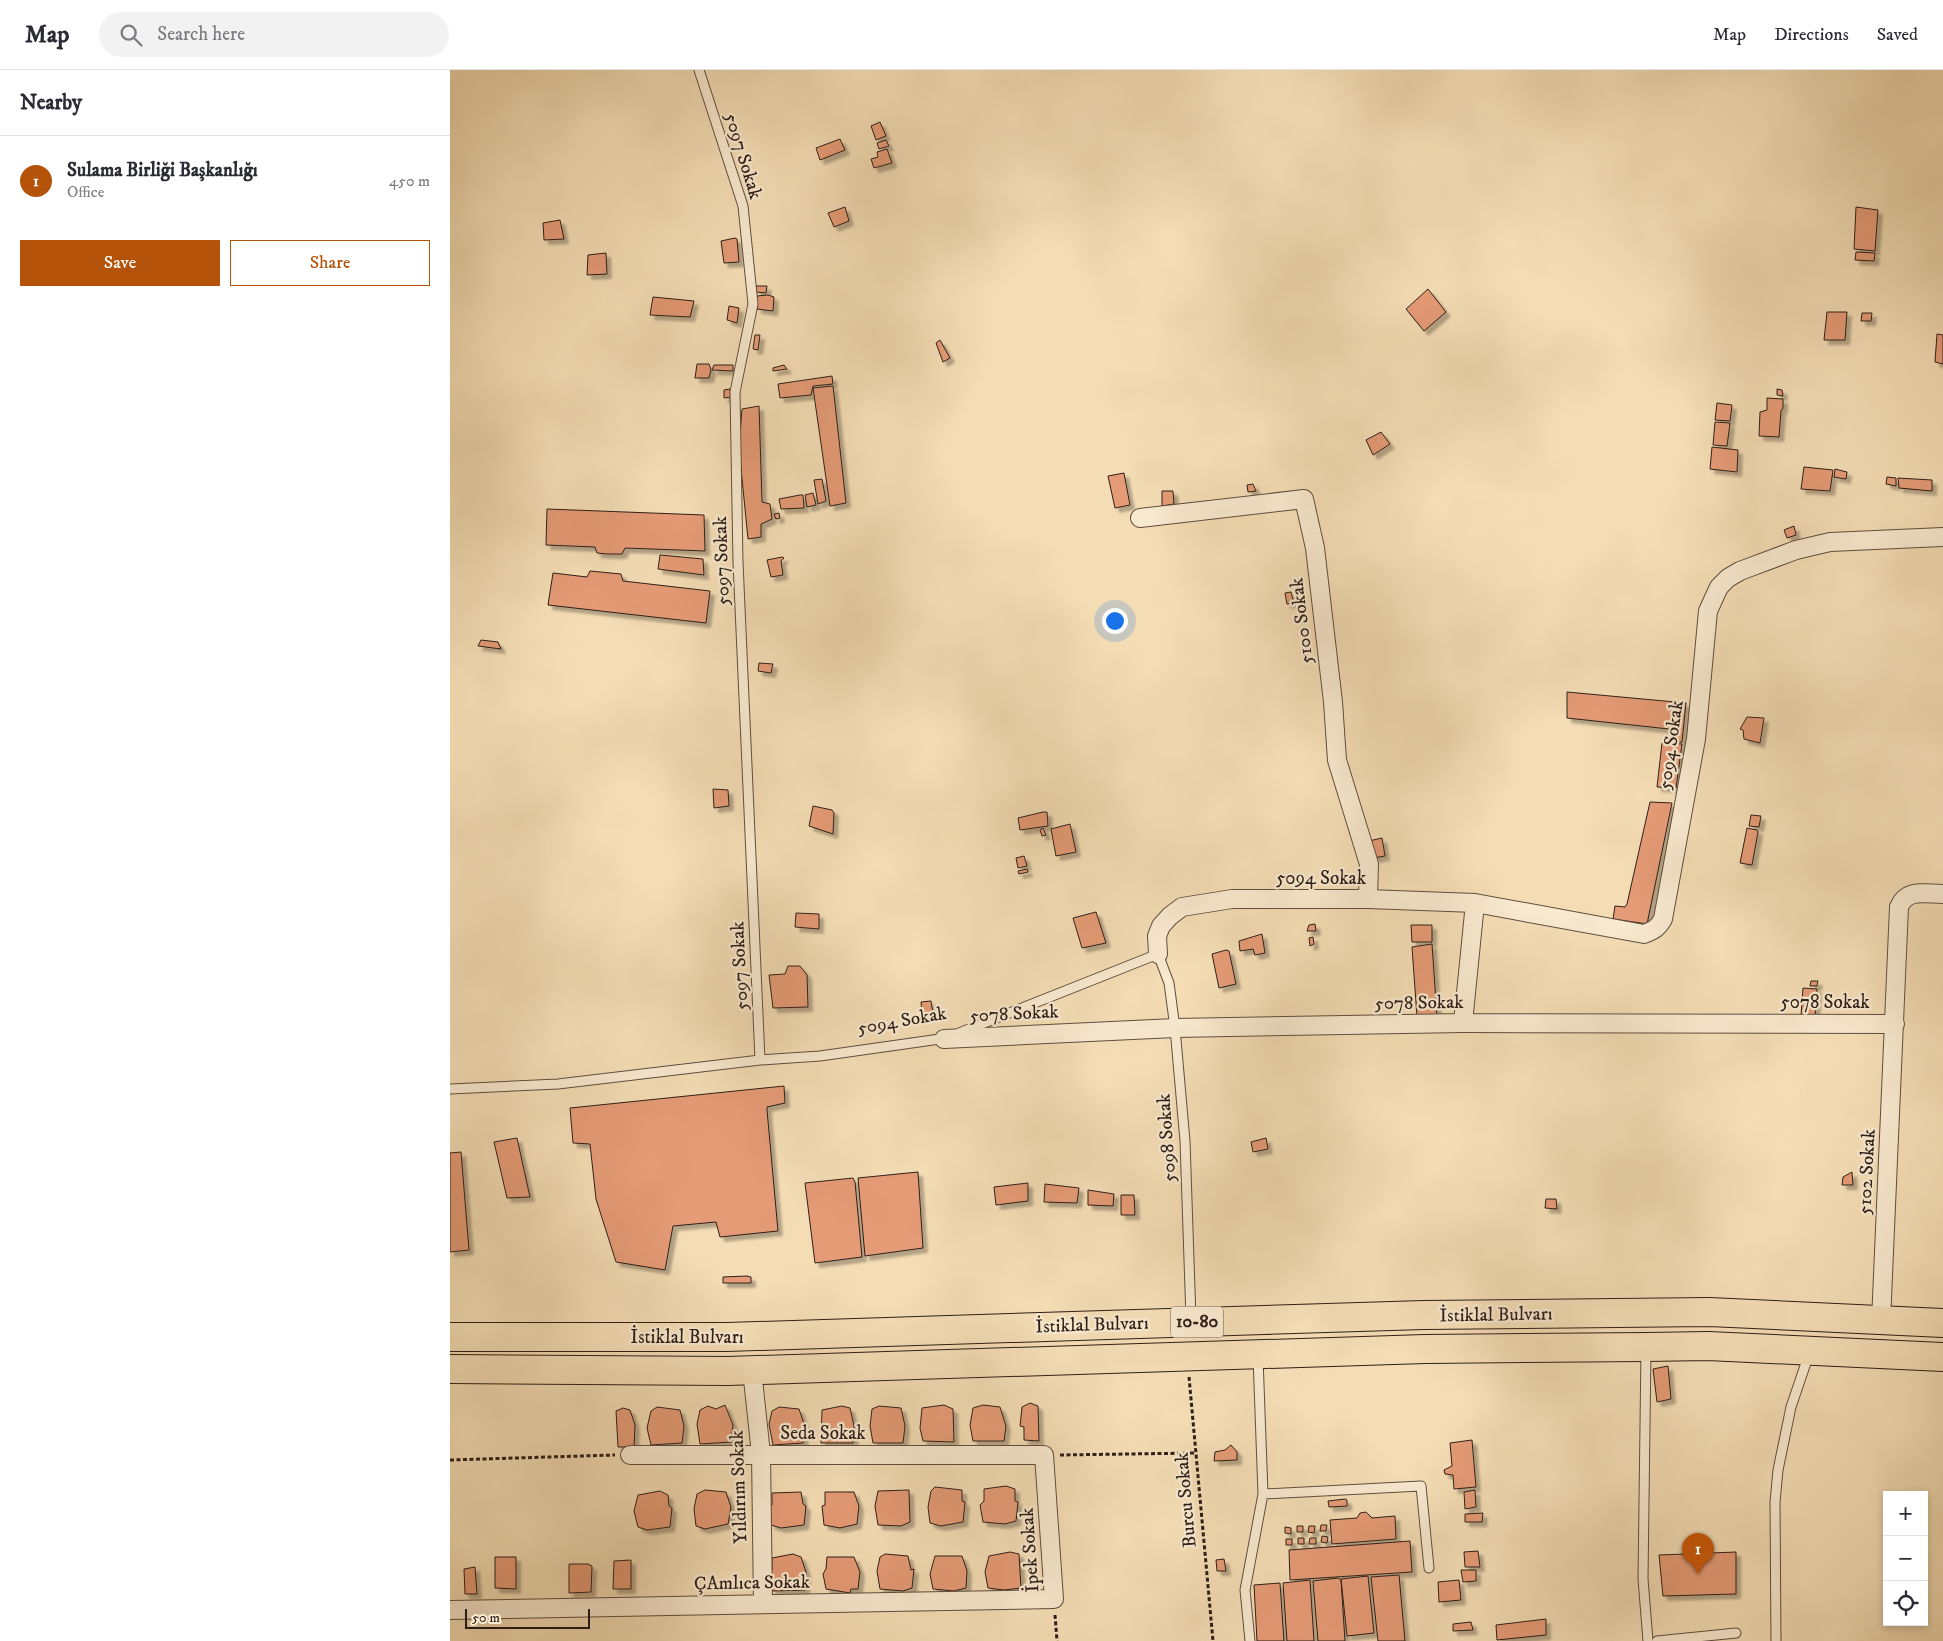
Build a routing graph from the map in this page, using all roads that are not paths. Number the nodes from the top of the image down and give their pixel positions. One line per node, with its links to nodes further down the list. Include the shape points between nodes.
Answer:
1 (699, 70): 12 (lane, 5097 Sokak, via 743,206 753,304 735,392 738,572)
2 (1140, 518): 5 (street, 5100 Sokak, via 1304,499 1315,548 1337,760 1369,864)
3 (1943, 537): 6 (street, 5094 Sokak, via 1830,542 1796,550 1740,571 1719,587 1708,611 1696,739 1659,927 1644,934)
4 (1943, 894): 9 (street, 5102 Sokak, via 1912,893 1902,898)
5 (1368, 899): 6 (street, 5094 Sokak); 7 (street, 5094 Sokak, via 1232,899 1182,908 1162,926 1158,936)
6 (1475, 903): 8 (street)
7 (1158, 954): 10 (lane, 5098 Sokak, via 1169,983); 11 (lane, 5094 Sokak)
8 (1463, 1023): 9 (street, 5078 Sokak); 10 (street, 5078 Sokak)
9 (1895, 1024): 14 (street, 5102 Sokak)
10 (1175, 1028): 11 (street, 5078 Sokak); 15 (lane, 5098 Sokak, via 1185,1141)
11 (944, 1039): 12 (lane, 5094 Sokak, via 820,1056)
12 (760, 1060): 13 (lane, 5094 Sokak, via 558,1084)
13 (450, 1089)
14 (1881, 1321): 15 (main road, İstiklal Bulvarı / 10-80, via 1709,1312 1424,1315); 16 (main road, İstiklal Bulvarı / 10-80)
15 (1191, 1322): 17 (main road, İstiklal Bulvarı / 10-80, via 727,1337)
16 (1943, 1323)
17 (450, 1337)
18 (1646, 1347): 19 (main road, İstiklal Bulvarı / 10-80, via 1708,1346); 20 (main road, İstiklal Bulvarı / 10-80); 34 (lane, via 1642,1580)
19 (1810, 1352): 21 (main road, İstiklal Bulvarı / 10-80); 36 (lane, via 1790,1407 1778,1470 1775,1502)
20 (1258, 1354): 23 (main road, İstiklal Bulvarı / 10-80); 27 (lane)
21 (1943, 1357)
22 (450, 1370): 23 (main road, İstiklal Bulvarı / 10-80)
23 (752, 1370): 24 (street, Yıldırım Sokak)
24 (761, 1454): 25 (street, Seda Sokak); 26 (street, Seda Sokak); 30 (street, Yıldırım Sokak)
25 (630, 1455)
26 (1044, 1455): 29 (street, İpek Sokak)
27 (1263, 1494): 28 (lane, via 1421,1486); 33 (lane, via 1245,1590)
28 (1429, 1568)
29 (1054, 1599): 30 (street, ÇAmlıca Sokak)
30 (763, 1604): 31 (street, ÇAmlıca Sokak)
31 (450, 1610)
32 (1736, 1633): 35 (lane)
33 (1250, 1641)
34 (1648, 1641)
35 (1657, 1641)
36 (1776, 1641)

